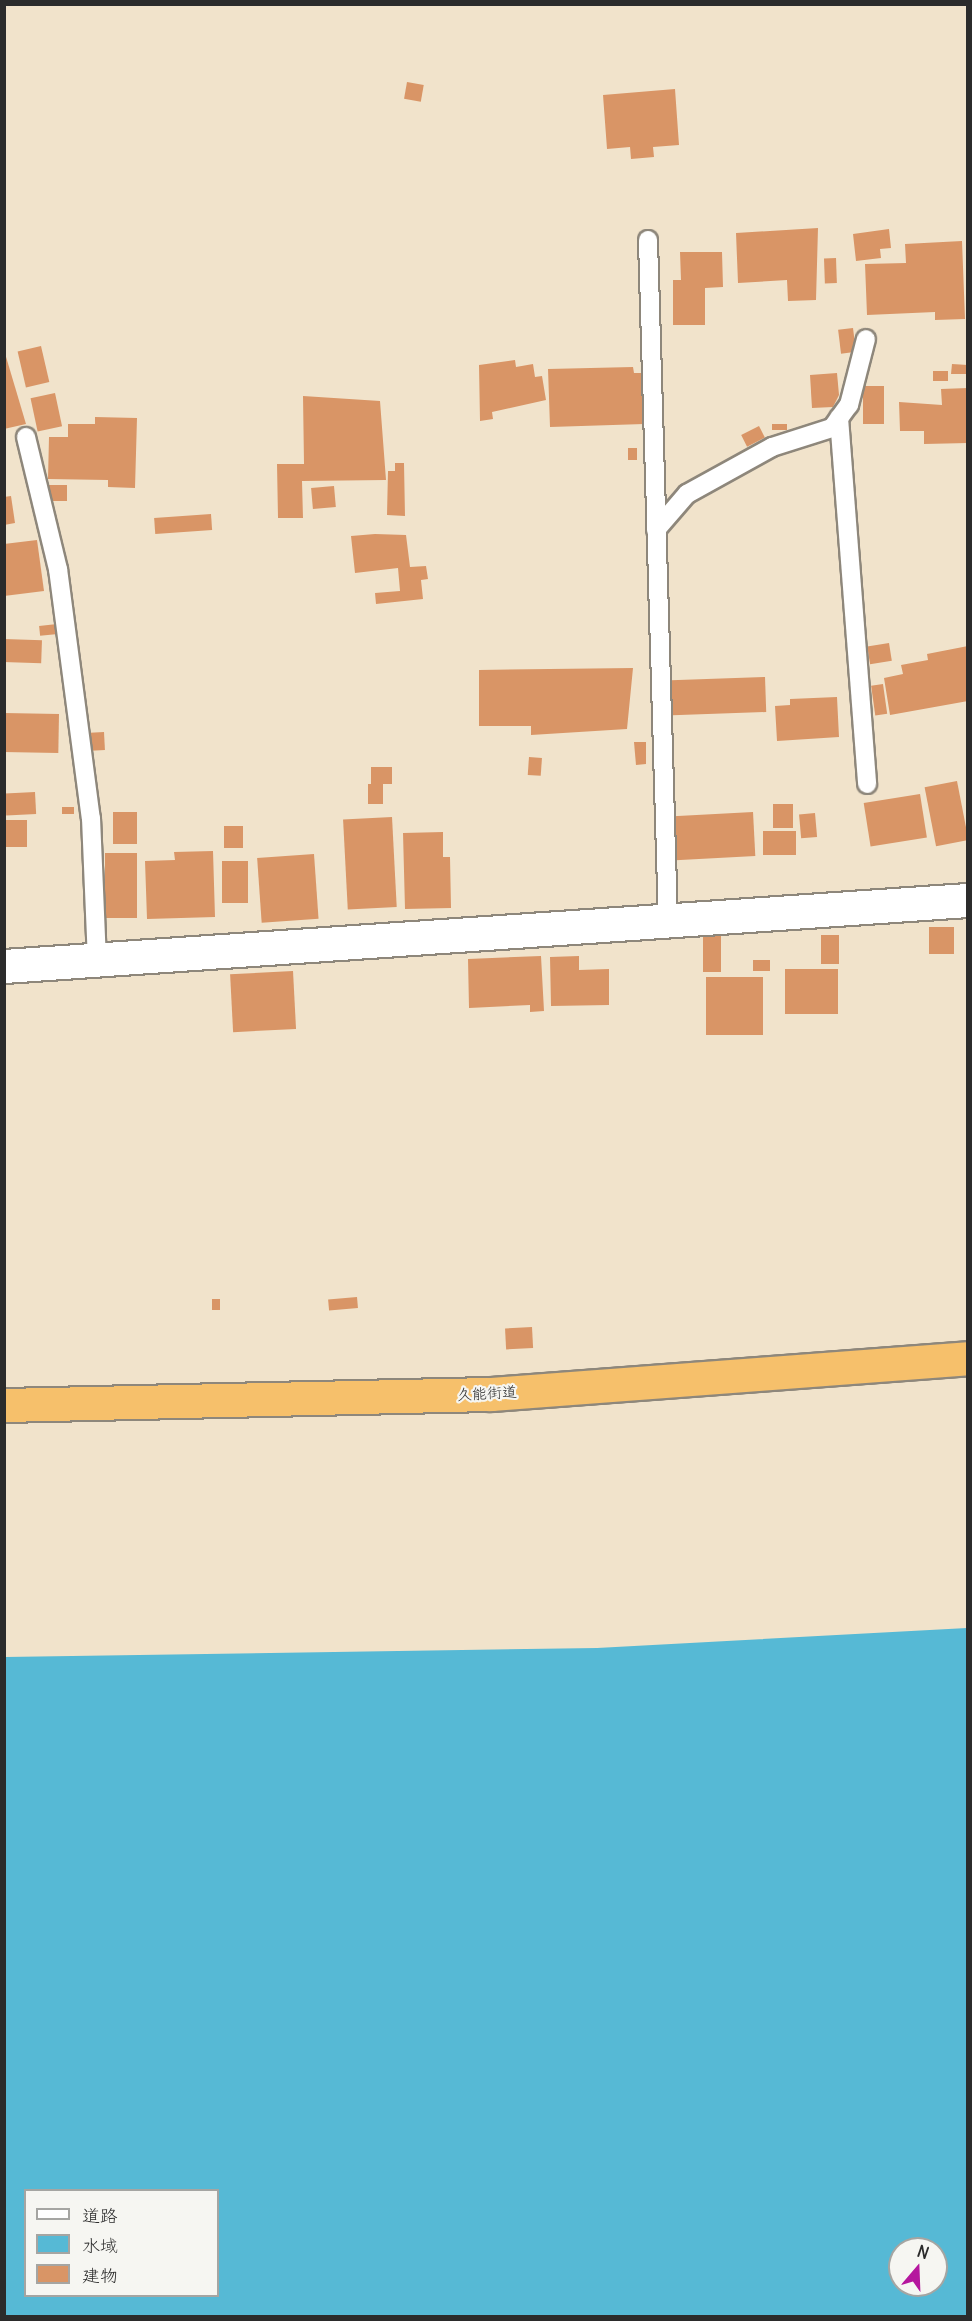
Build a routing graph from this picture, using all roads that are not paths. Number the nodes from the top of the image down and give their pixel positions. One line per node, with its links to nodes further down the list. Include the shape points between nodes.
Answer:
1 (648, 240): 5 (lane)
2 (866, 339): 3 (lane, via 849,405)
3 (839, 418): 5 (lane, via 832,428 772,447 687,494); 6 (lane)
4 (27, 437): 9 (lane, via 60,581 91,818)
5 (656, 530): 8 (lane)
6 (867, 784)
7 (968, 900): 8 (street)
8 (668, 922): 9 (street)
9 (98, 960): 10 (street)
10 (4, 966)
11 (968, 1358): 12 (highway, 久能街道, via 491,1394)
12 (4, 1405)

